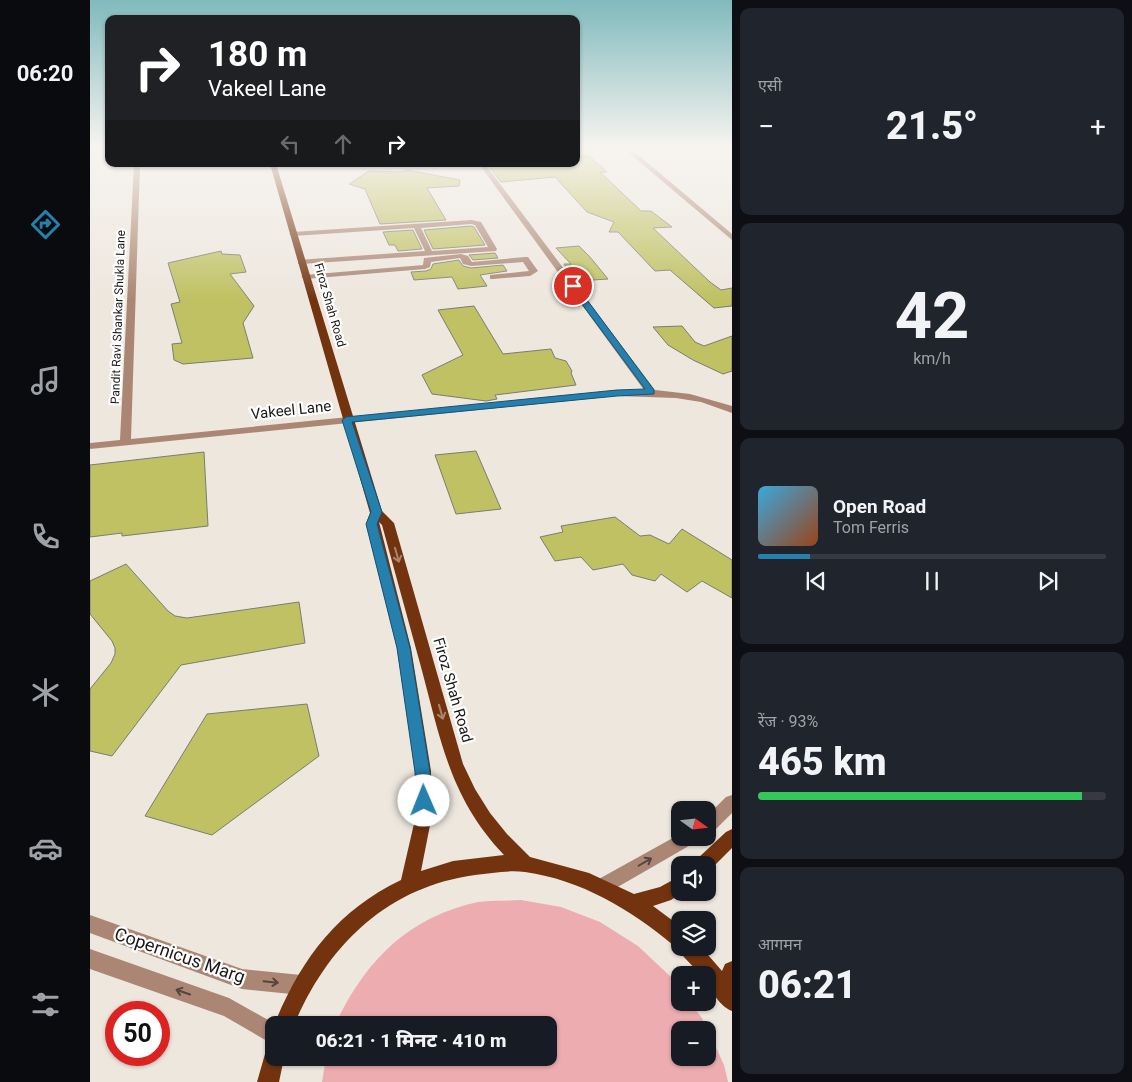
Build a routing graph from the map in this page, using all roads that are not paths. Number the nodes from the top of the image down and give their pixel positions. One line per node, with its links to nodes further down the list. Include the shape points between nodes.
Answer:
1 (136, 198): 15 (street, Pandit Ravi Shankar Shukla Lane)
2 (283, 198): 6 (main road, Firoz Shah Road)
3 (508, 198): 12 (street)
4 (685, 198): 7 (street)
5 (417, 226): 6 (street); 8 (street); 8 (street, via 475,222 493,249)
6 (293, 234): 9 (main road, Firoz Shah Road)
7 (732, 238)
8 (430, 254): 9 (street)
9 (301, 262): 10 (main road, Firoz Shah Road)
10 (305, 277): 11 (street, via 424,267 427,260 461,256 471,264 525,259 534,271); 14 (main road, Firoz Shah Road)
11 (493, 278)
12 (651, 392): 13 (street, Vakeel Lane, via 688,395); 14 (street, Vakeel Lane)
13 (732, 410)
14 (346, 420): 15 (street, Vakeel Lane); 17 (main road, Firoz Shah Road)
15 (125, 442): 16 (street, Vakeel Lane)
16 (90, 446)
17 (376, 512): 23 (main road, Firoz Shah Road, one-way to 23, via 388,523 455,764 466,791 482,818); 24 (main road, Firoz Shah Road, via 372,524 404,648 423,772 424,815)
18 (732, 802): 19 (street)
19 (716, 818)
20 (732, 836): 22 (main road)
21 (674, 846): 25 (street, one-way to 21)
22 (712, 856)
23 (524, 864): 24 (main road, via 473,866); 25 (main road, via 570,874)
24 (409, 883): 32 (main road, via 379,900 351,922 325,949)
25 (603, 886): 27 (main road)
26 (671, 890): 27 (main road)
27 (634, 903): 29 (main road)
28 (90, 924): 32 (street, Copernicus Marg, one-way to 32, via 242,978)
29 (671, 930)
30 (697, 956): 33 (main road)
31 (90, 959): 35 (street, Copernicus Marg, one-way to 31, via 229,1008)
32 (301, 985): 34 (main road)
33 (729, 987)
34 (288, 1016)
35 (265, 1030)
36 (271, 1066): 37 (main road)
37 (268, 1082)

